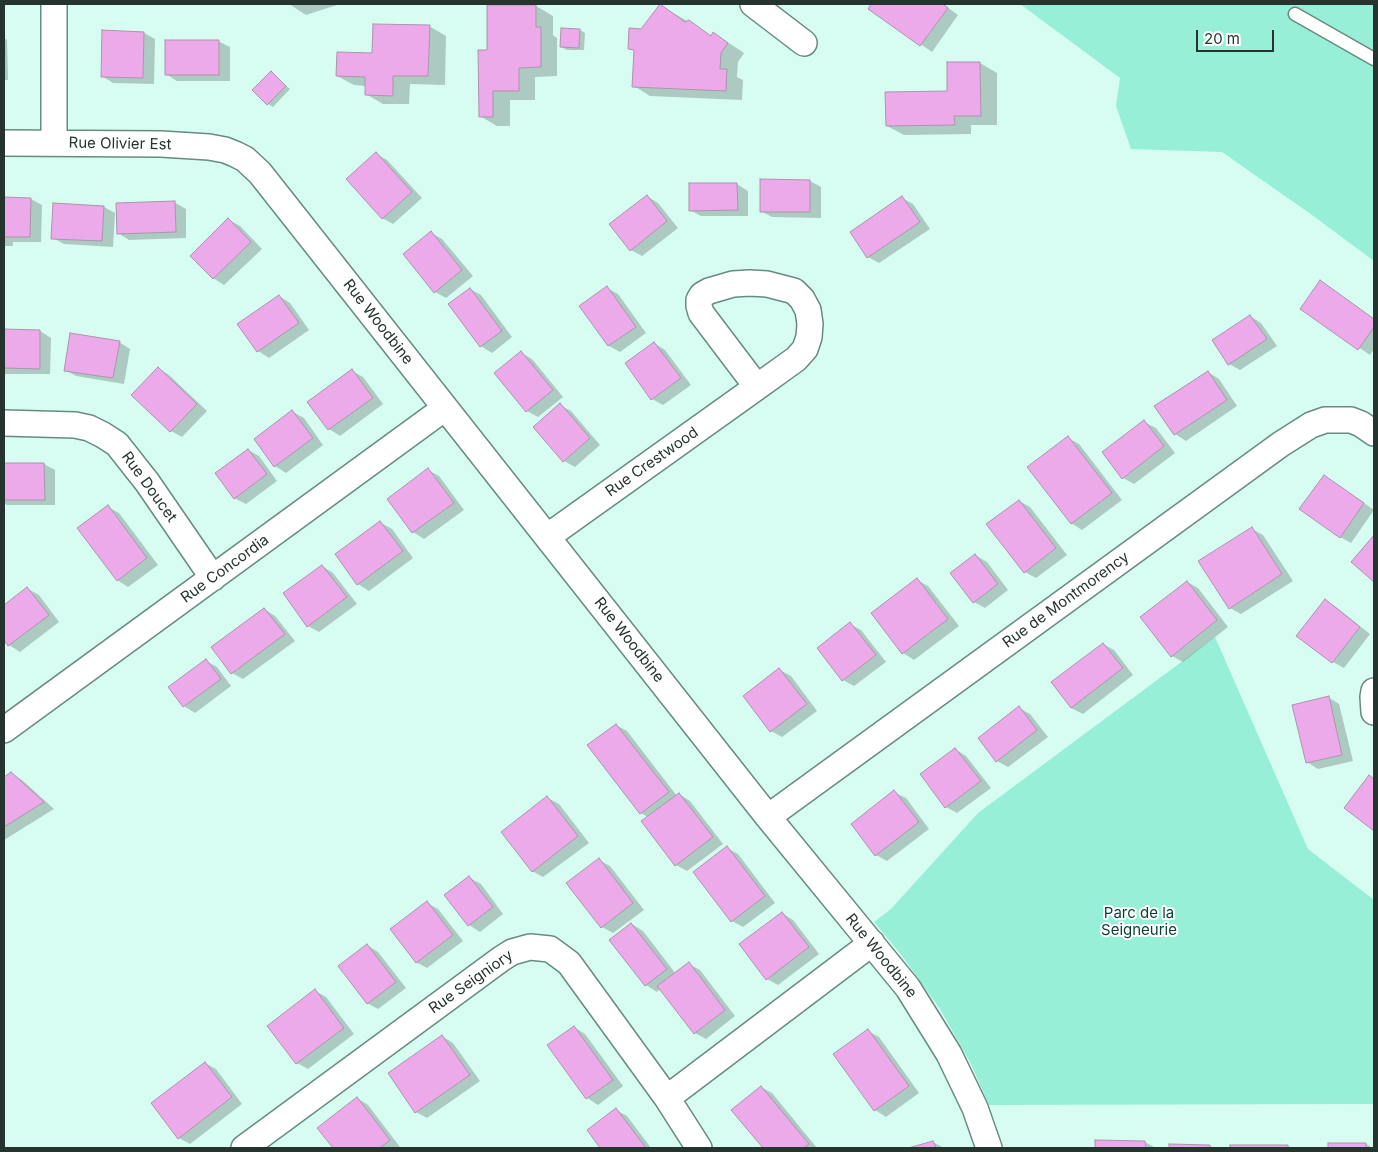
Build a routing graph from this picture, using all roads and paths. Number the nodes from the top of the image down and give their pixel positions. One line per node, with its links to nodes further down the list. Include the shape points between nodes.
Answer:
1 (54, 4): 7 (street)
2 (753, 4): 4 (street)
3 (1295, 14): 5 (lane)
4 (804, 43)
5 (1374, 59)
6 (4, 143): 7 (street, Rue Olivier Est)
7 (54, 143): 8 (street, Rue Olivier Est, via 183,145)
8 (235, 154): 10 (street, Rue Woodbine, via 260,173)
9 (757, 387): 9 (street, Rue Crestwood, via 805,349 809,337 808,310 794,291 767,284 733,284 709,290 699,300 701,313); 13 (street, Rue Crestwood)
10 (445, 408): 13 (street, Rue Woodbine); 14 (street, Rue Concordia)
11 (4, 423): 14 (street, Rue Doucet, via 75,425 89,428 117,444)
12 (1374, 434): 18 (street, Rue de Montmorency, via 1351,420 1325,420 1281,444)
13 (547, 537): 18 (street, Rue Woodbine)
14 (213, 578): 17 (street, Rue Concordia)
15 (1374, 690): 16 (street)
16 (1374, 712)
17 (4, 730)
18 (768, 817): 19 (street, Rue Woodbine)
19 (872, 943): 20 (street); 23 (street, Rue Woodbine, via 908,988 949,1054 975,1108)
20 (667, 1098): 21 (street, Rue Seigniory, via 569,963 550,949 530,946 501,959); 22 (street, Rue Seigniory)
21 (244, 1148)
22 (699, 1148)
23 (989, 1148)

